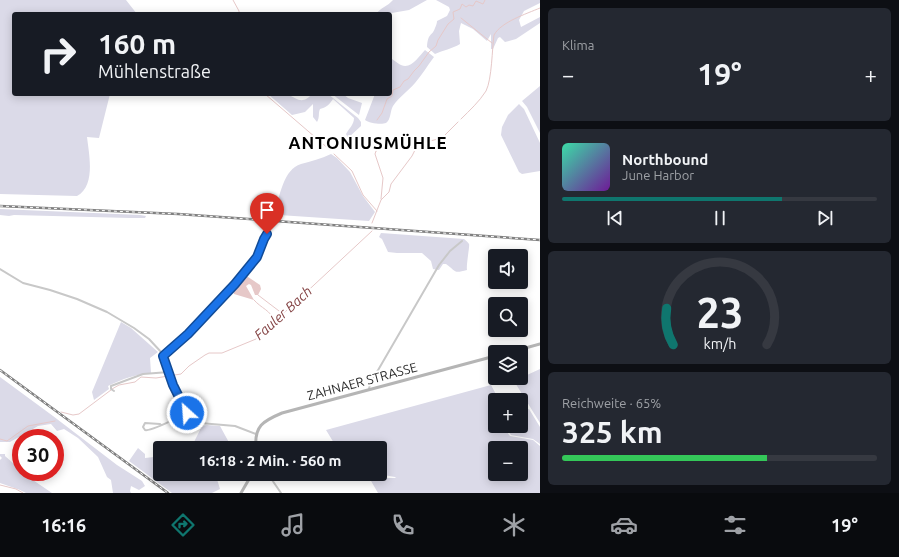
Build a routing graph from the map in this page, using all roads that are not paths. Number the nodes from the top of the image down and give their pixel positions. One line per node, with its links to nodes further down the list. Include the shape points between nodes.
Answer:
1 (267, 234): 6 (street, via 257,257 235,284 188,334)
2 (462, 241): 9 (street, via 439,265)
3 (0, 269): 6 (street, via 23,283 77,299 111,314 147,337)
4 (540, 344): 5 (main road)
5 (528, 347)
6 (163, 356): 8 (street)
7 (488, 358): 9 (main road, ZAHNAER STRASSE)
8 (169, 373): 10 (street, via 132,377 111,386); 11 (street)
9 (369, 389): 13 (main road, ZAHNAER STRASSE, via 282,413 262,424)
10 (114, 391)
11 (187, 413): 12 (street); 13 (street, via 200,423 233,425)
12 (161, 426): 12 (street, via 149,431 143,427 145,423)
13 (256, 434): 14 (main road)
14 (256, 441)
15 (248, 481): 17 (main road)
16 (273, 481): 18 (street)
17 (241, 493)
18 (281, 493)

